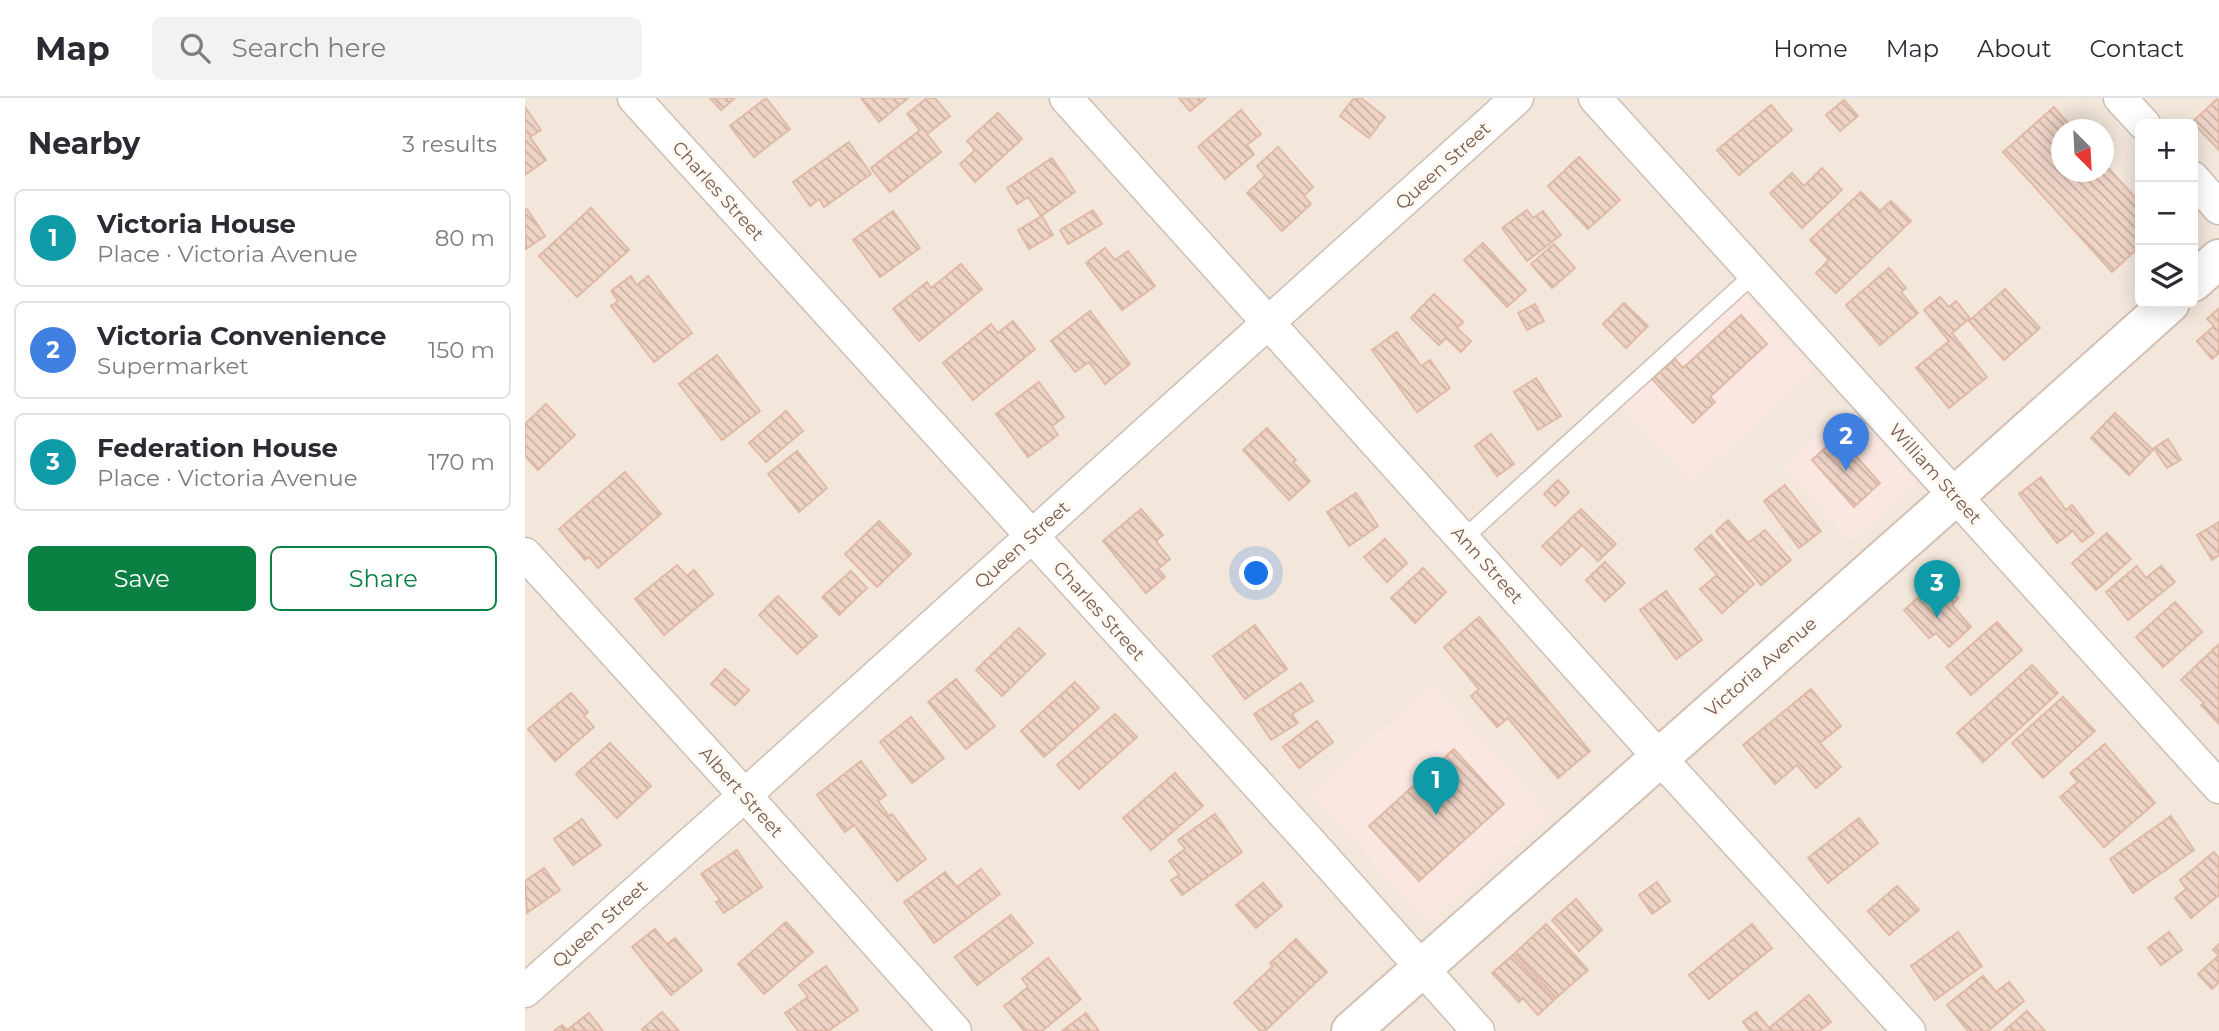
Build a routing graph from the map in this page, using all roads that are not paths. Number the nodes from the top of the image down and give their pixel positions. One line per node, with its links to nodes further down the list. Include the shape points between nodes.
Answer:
1 (634, 98): 15 (street, Charles Street)
2 (1066, 98): 13 (street, Ann Street)
3 (1517, 98): 13 (street, Queen Street)
4 (1595, 98): 10 (street, William Street)
5 (2120, 98): 6 (street)
6 (2139, 119)
7 (2196, 182): 8 (street)
8 (2219, 208)
9 (2219, 258): 11 (street)
10 (1754, 274): 14 (street, William Street); 16 (lane)
11 (2198, 277)
12 (2164, 308): 14 (street, Victoria Avenue)
13 (1269, 323): 15 (street, Queen Street); 16 (street, Ann Street)
14 (1955, 496): 18 (street, Victoria Avenue); 19 (street, William Street)
15 (1032, 537): 20 (street, Queen Street); 21 (street, Charles Street)
16 (1463, 539): 18 (street, Ann Street)
17 (525, 555): 20 (street, Albert Street)
18 (1659, 757): 21 (street, Victoria Avenue); 26 (street, Ann Street)
19 (2219, 787)
20 (745, 795): 22 (street, Queen Street); 23 (street, Albert Street)
21 (1422, 967): 24 (street, Victoria Avenue); 25 (street, Charles Street)
22 (525, 991)
23 (955, 1031)
24 (1351, 1031)
25 (1478, 1031)
26 (1909, 1031)

